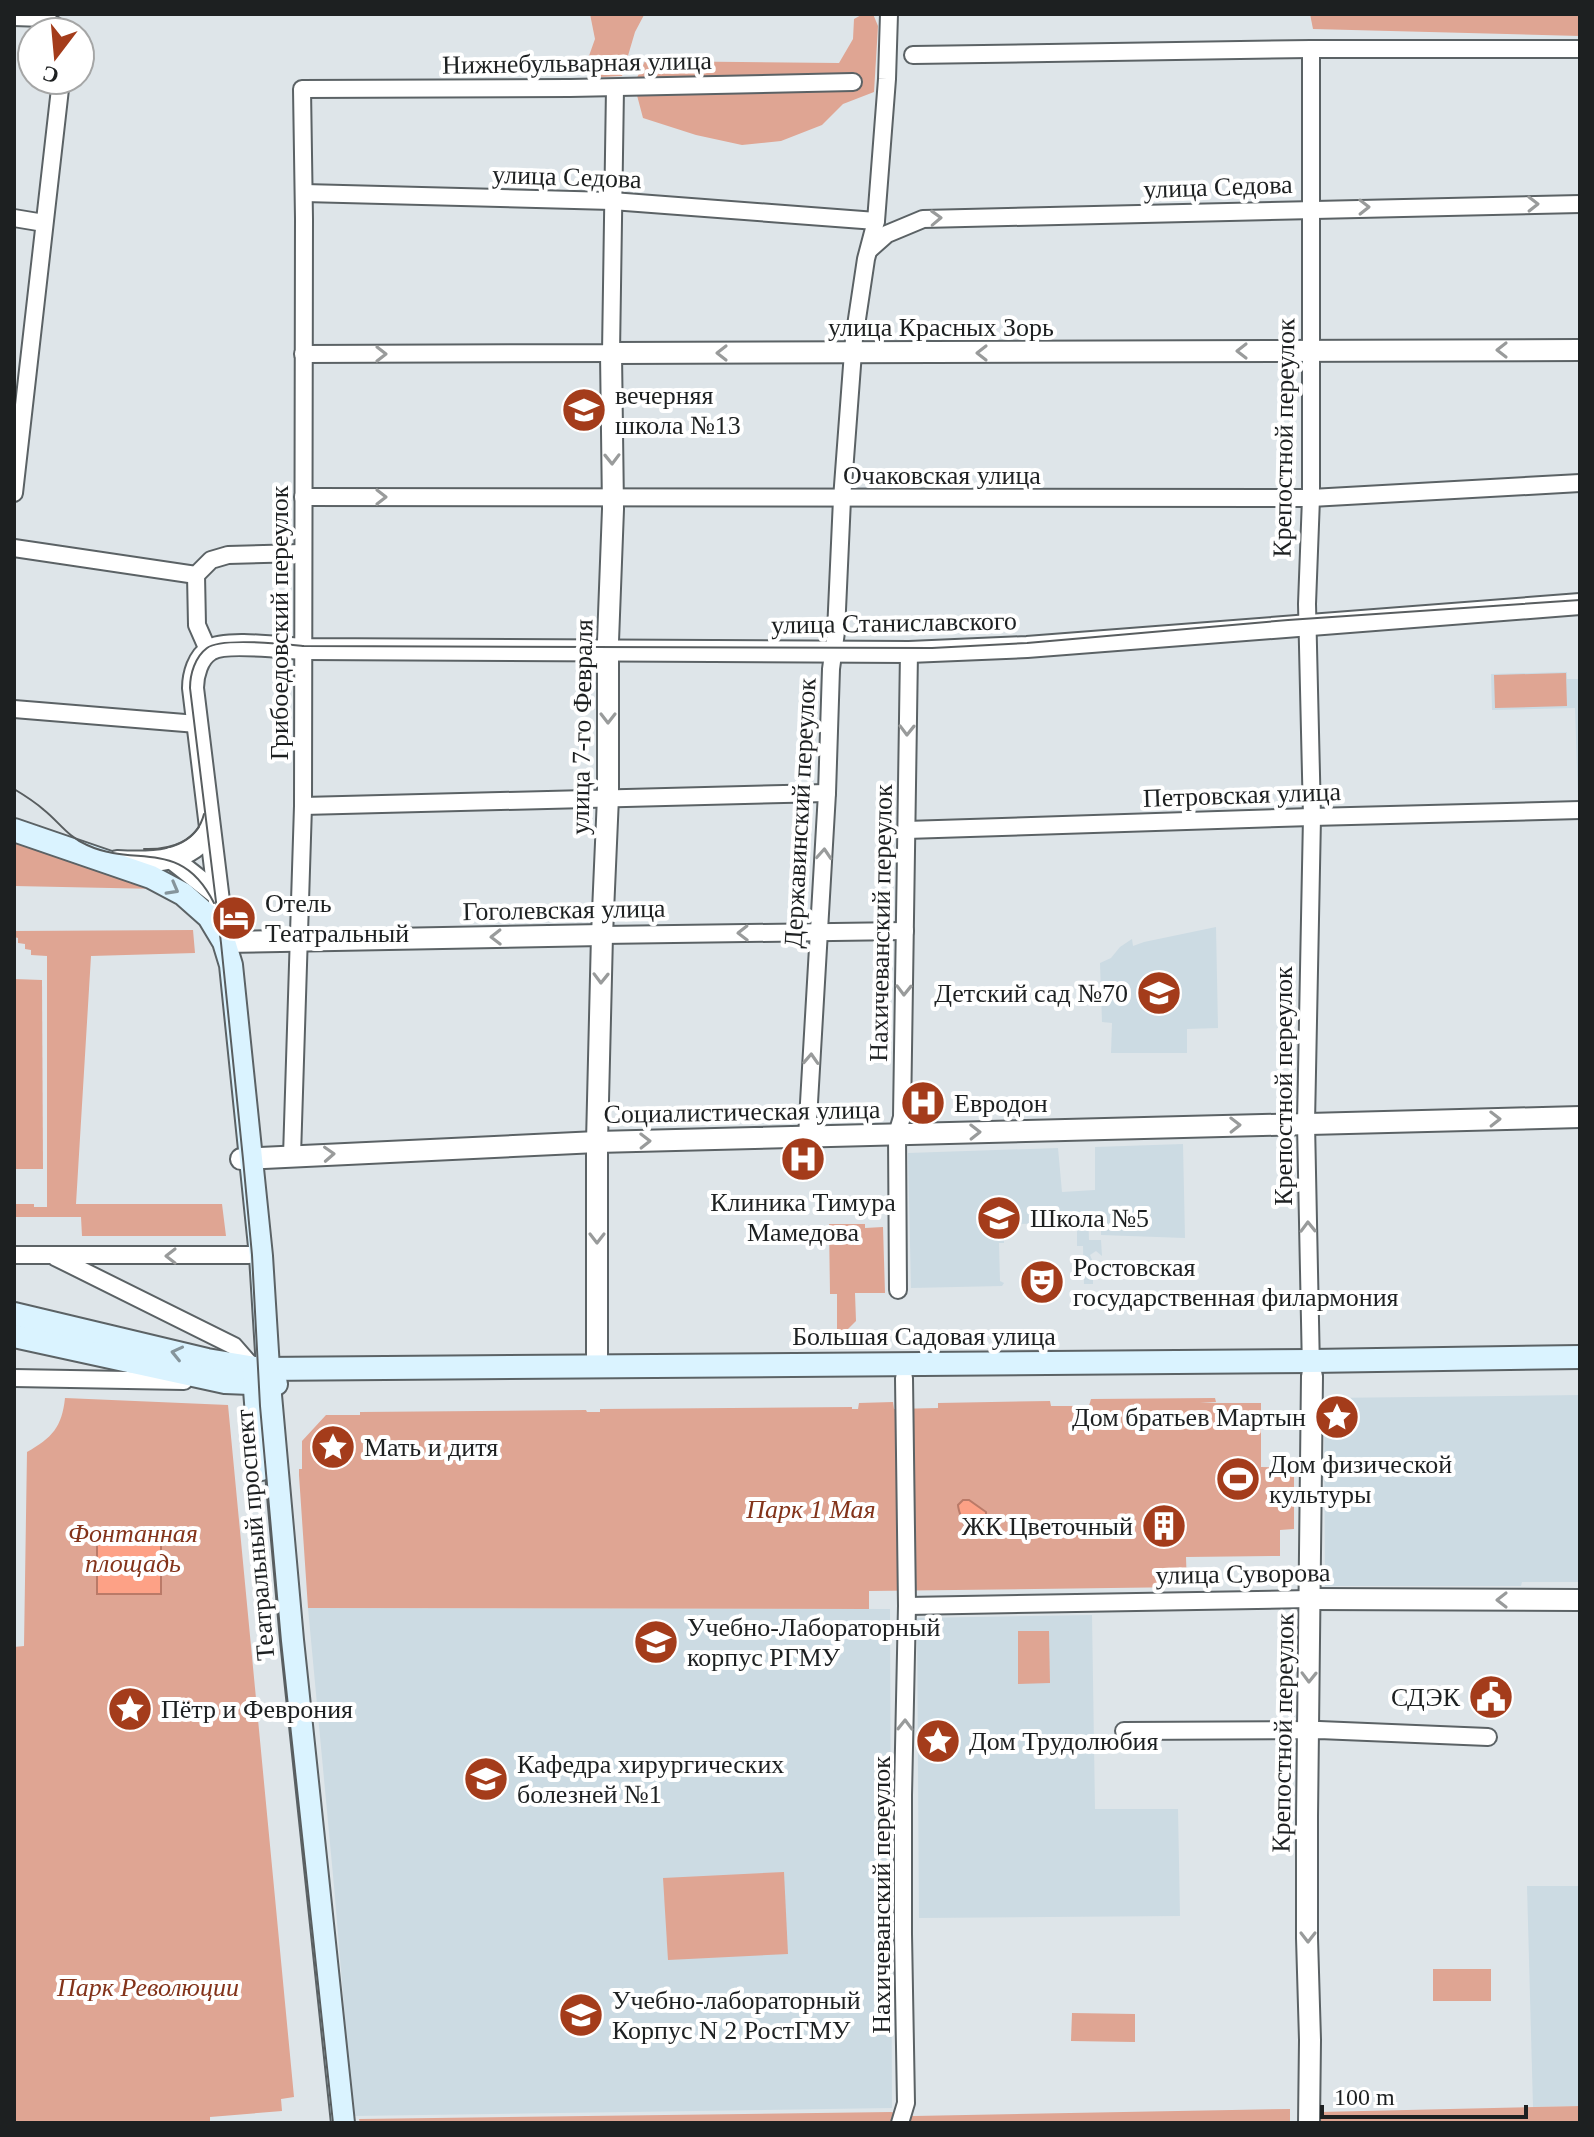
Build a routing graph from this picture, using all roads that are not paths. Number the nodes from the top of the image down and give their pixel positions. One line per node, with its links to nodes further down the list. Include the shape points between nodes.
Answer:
1 (889, 14): 14 (street, Державинский переулок)
2 (1311, 49): 3 (street); 4 (street); 12 (street, Крепостной переулок)
3 (1580, 49)
4 (913, 55)
5 (853, 82): 6 (street, Нижнебульварная улица)
6 (615, 88): 7 (street, Нижнебульварная улица); 10 (street, улица 7-го Февраля)
7 (302, 89): 9 (street, Грибоедовский переулок)
8 (59, 96): 15 (street)
9 (304, 193): 10 (street, улица Седова); 21 (street, Грибоедовский переулок)
10 (612, 201): 14 (street, улица Седова); 19 (street, улица 7-го Февраля)
11 (1580, 204): 12 (street, улица Седова, one-way to 11)
12 (1312, 208): 16 (street, улица Седова, one-way to 12, via 887,234 923,219); 18 (street, Крепостной переулок)
13 (14, 218): 15 (street)
14 (876, 221): 16 (street, Державинский переулок)
15 (44, 223): 22 (street)
16 (868, 251): 20 (street, Державинский переулок)
17 (1580, 350): 18 (street, улица Красных Зорь, one-way to 18)
18 (1312, 351): 20 (street, улица Красных Зорь, one-way to 20); 27 (street, Крепостной переулок)
19 (611, 353): 20 (street, улица Красных Зорь, one-way to 19); 21 (street, улица Красных Зорь, one-way to 19); 26 (street, улица 7-го Февраля, one-way to 26)
20 (852, 353): 28 (street, Державинский переулок)
21 (303, 354): 25 (street, Грибоедовский переулок)
22 (20, 392): 24 (street)
23 (1580, 483): 27 (street, Очаковская улица)
24 (14, 493)
25 (303, 497): 26 (street, Очаковская улица, one-way to 26); 30 (street, Грибоедовский переулок)
26 (613, 498): 28 (street, Очаковская улица); 36 (street, улица 7-го Февраля)
27 (1311, 498): 28 (street, Очаковская улица); 33 (street, Крепостной переулок)
28 (842, 499): 37 (street, Державинский переулок)
29 (14, 548): 31 (street)
30 (302, 553): 31 (street, via 228,555 211,560); 34 (street, Грибоедовский переулок)
31 (196, 575): 35 (street, via 197,625)
32 (1580, 604): 33 (street, улица Станиславского)
33 (1307, 625): 38 (street, улица Станиславского); 45 (street, Крепостной переулок)
34 (304, 649): 35 (street, улица Станиславского, via 233,645); 36 (street, улица Станиславского); 43 (street, Грибоедовский переулок)
35 (208, 650): 40 (street, Театральный проспект, via 193,679)
36 (608, 651): 37 (street, улица Станиславского); 42 (street, улица 7-го Февраля, one-way to 42)
37 (833, 651): 38 (street, улица Станиславского); 41 (street, Державинский переулок)
38 (909, 652): 48 (street, Нахичеванский переулок, one-way to 48)
39 (14, 709): 40 (street)
40 (197, 724): 47 (street, Театральный проспект)
41 (827, 793): 42 (street); 53 (street, Державинский переулок, one-way to 41)
42 (608, 797): 43 (street); 54 (street, улица 7-го Февраля)
43 (303, 806): 55 (street, Грибоедовский переулок)
44 (1580, 810): 45 (street, Петровская улица)
45 (1312, 817): 48 (street, Петровская улица); 58 (street, Крепостной переулок)
46 (14, 830): 50 (main road)
47 (210, 830): 49 (street, via 195,848); 51 (street, Театральный проспект)
48 (906, 830): 52 (street, Нахичеванский переулок)
49 (171, 858): 50 (street); 51 (street)
50 (105, 860): 56 (main road, one-way to 56, via 183,894 209,917)
51 (218, 895): 56 (street, Театральный проспект)
52 (905, 931): 53 (street, Гоголевская улица); 59 (street, Нахичеванский переулок, one-way to 59, via 902,1117)
53 (819, 932): 54 (street, Гоголевская улица, one-way to 54); 60 (street, Державинский переулок, one-way to 53)
54 (602, 935): 55 (street, Гоголевская улица, one-way to 55); 61 (street, улица 7-го Февраля, one-way to 61)
55 (298, 941): 56 (street, Гоголевская улица); 62 (street, Грибоедовский переулок)
56 (224, 942): 63 (main road, Театральный проспект, via 231,965)
57 (1580, 1117): 58 (street, Социалистическая улица, one-way to 57)
58 (1306, 1123): 59 (street, Социалистическая улица, one-way to 58); 72 (street, Крепостной переулок, one-way to 58)
59 (897, 1134): 60 (street, Социалистическая улица); 67 (street, Нахичеванский переулок)
60 (807, 1137): 61 (street, Социалистическая улица, one-way to 60)
61 (597, 1142): 62 (street, Социалистическая улица, one-way to 61); 71 (street, улица 7-го Февраля, one-way to 71)
62 (292, 1156): 63 (street, Социалистическая улица)
63 (246, 1158): 66 (main road, Театральный проспект); 74 (main road, Театральный проспект, via 261,1256)
64 (14, 1255): 65 (street)
65 (52, 1255): 66 (street, one-way to 65); 74 (street, via 234,1346)
66 (249, 1255): 74 (main road, Театральный проспект)
67 (898, 1290)
68 (14, 1314): 74 (main road, one-way to 68)
69 (14, 1336): 77 (main road)
70 (1580, 1357): 72 (main road, Большая Садовая улица)
71 (597, 1367): 72 (main road, Большая Садовая улица); 74 (main road, Большая Садовая улица)
72 (1311, 1369): 73 (main road, Большая Садовая улица); 76 (main road, Большая Садовая улица); 78 (street, Крепостной переулок)
73 (1580, 1371)
74 (261, 1376): 76 (main road, Большая Садовая улица); 77 (main road); 84 (main road, Театральный проспект, via 276,1640); 85 (main road, Театральный проспект)
75 (14, 1378): 77 (street)
76 (904, 1378): 80 (street, Нахичеванский переулок)
77 (225, 1382)
78 (1310, 1599): 79 (street, улица Суворова, one-way to 78); 80 (street, улица Суворова); 81 (street, Крепостной переулок, one-way to 81)
79 (1580, 1600)
80 (907, 1606): 86 (street, Нахичеванский переулок, one-way to 80, via 906,2103)
81 (1308, 1730): 82 (street); 83 (street); 87 (street, Крепостной переулок, one-way to 87)
82 (1124, 1731)
83 (1488, 1737)
84 (329, 2123)
85 (343, 2123)
86 (900, 2123)
87 (1309, 2123)

